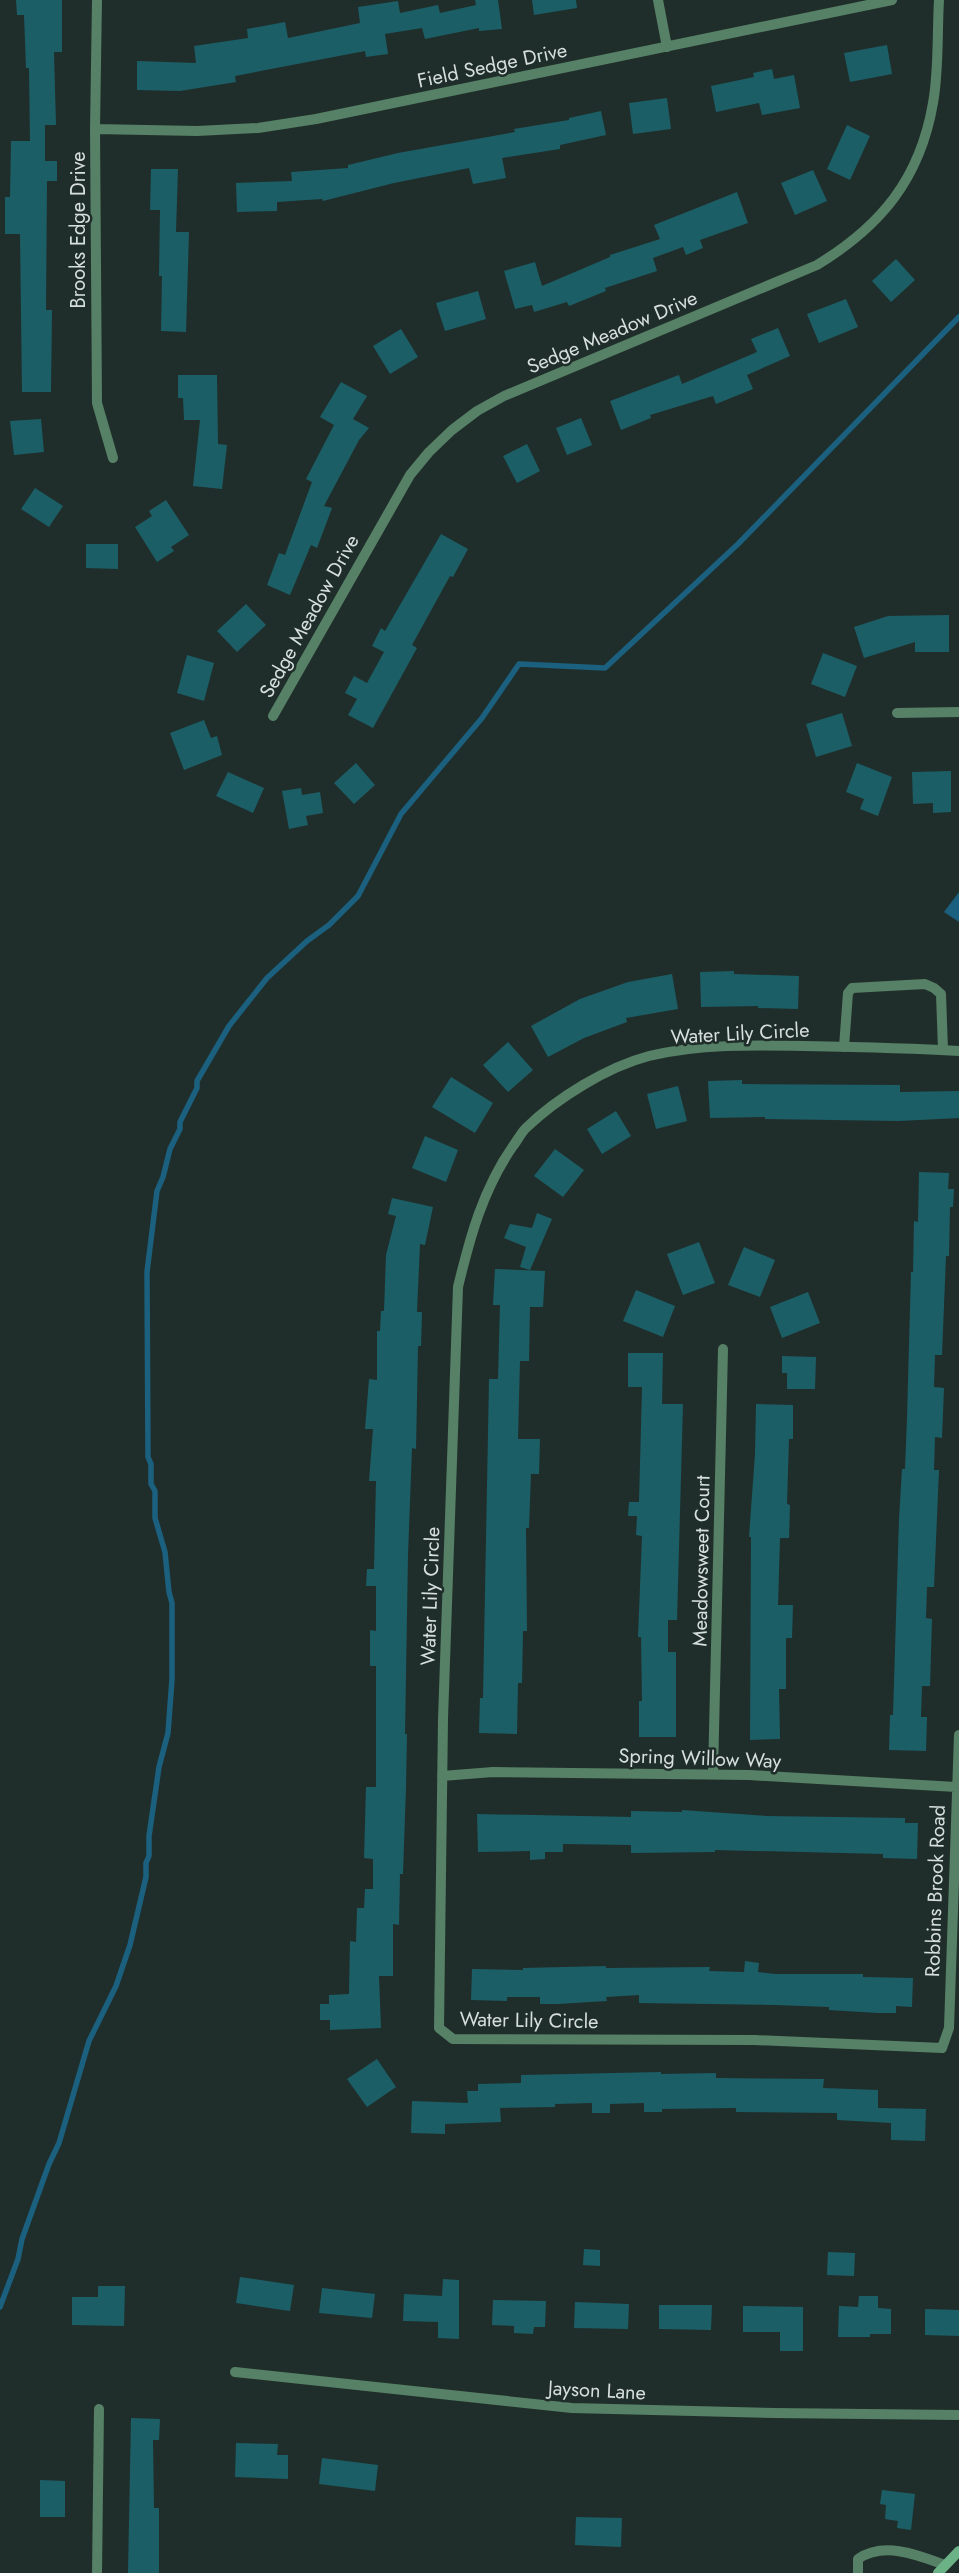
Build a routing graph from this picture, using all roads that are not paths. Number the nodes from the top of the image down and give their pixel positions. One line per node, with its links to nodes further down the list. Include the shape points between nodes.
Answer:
1 (97, 0): 6 (street, Brooks Edge Drive)
2 (658, 0): 5 (street)
3 (892, 0): 5 (street, Field Sedge Drive)
4 (940, 0): 10 (street, Sedge Meadow Drive, via 928,130 916,162 885,212 852,243 817,265 504,396 452,430 423,460 393,502)
5 (667, 47): 6 (street, Field Sedge Drive, via 258,128 197,131)
6 (95, 129): 7 (street, Brooks Edge Drive, via 97,403)
7 (113, 458)
8 (959, 712): 9 (street)
9 (897, 713)
10 (273, 716)
11 (844, 1047): 12 (street, Water Lily Circle); 12 (street, via 848,993 852,988 925,984 941,994); 17 (street, Water Lily Circle, via 693,1048 649,1056 615,1068 573,1092 525,1129 504,1159 485,1195 469,1240 458,1287)
12 (943, 1050): 13 (street, Water Lily Circle)
13 (959, 1051)
14 (723, 1349): 16 (street, Meadowsweet Court)
15 (959, 1735): 18 (street, Robbins Brook Road)
16 (713, 1774): 17 (street, Spring Willow Way, via 493,1772); 18 (street, Spring Willow Way)
17 (442, 1776): 19 (street, Water Lily Circle, via 439,2028 453,2039 755,2040)
18 (956, 1787): 19 (street, Robbins Brook Road, via 948,2028)
19 (942, 2048)
20 (235, 2372): 22 (street, Jayson Lane, via 572,2408)
21 (99, 2409): 25 (street)
22 (959, 2415)
23 (959, 2551): 24 (street)
24 (945, 2565): 26 (street, via 914,2554 869,2551 858,2558); 27 (street)
25 (97, 2573)
26 (858, 2573)
27 (938, 2573)

